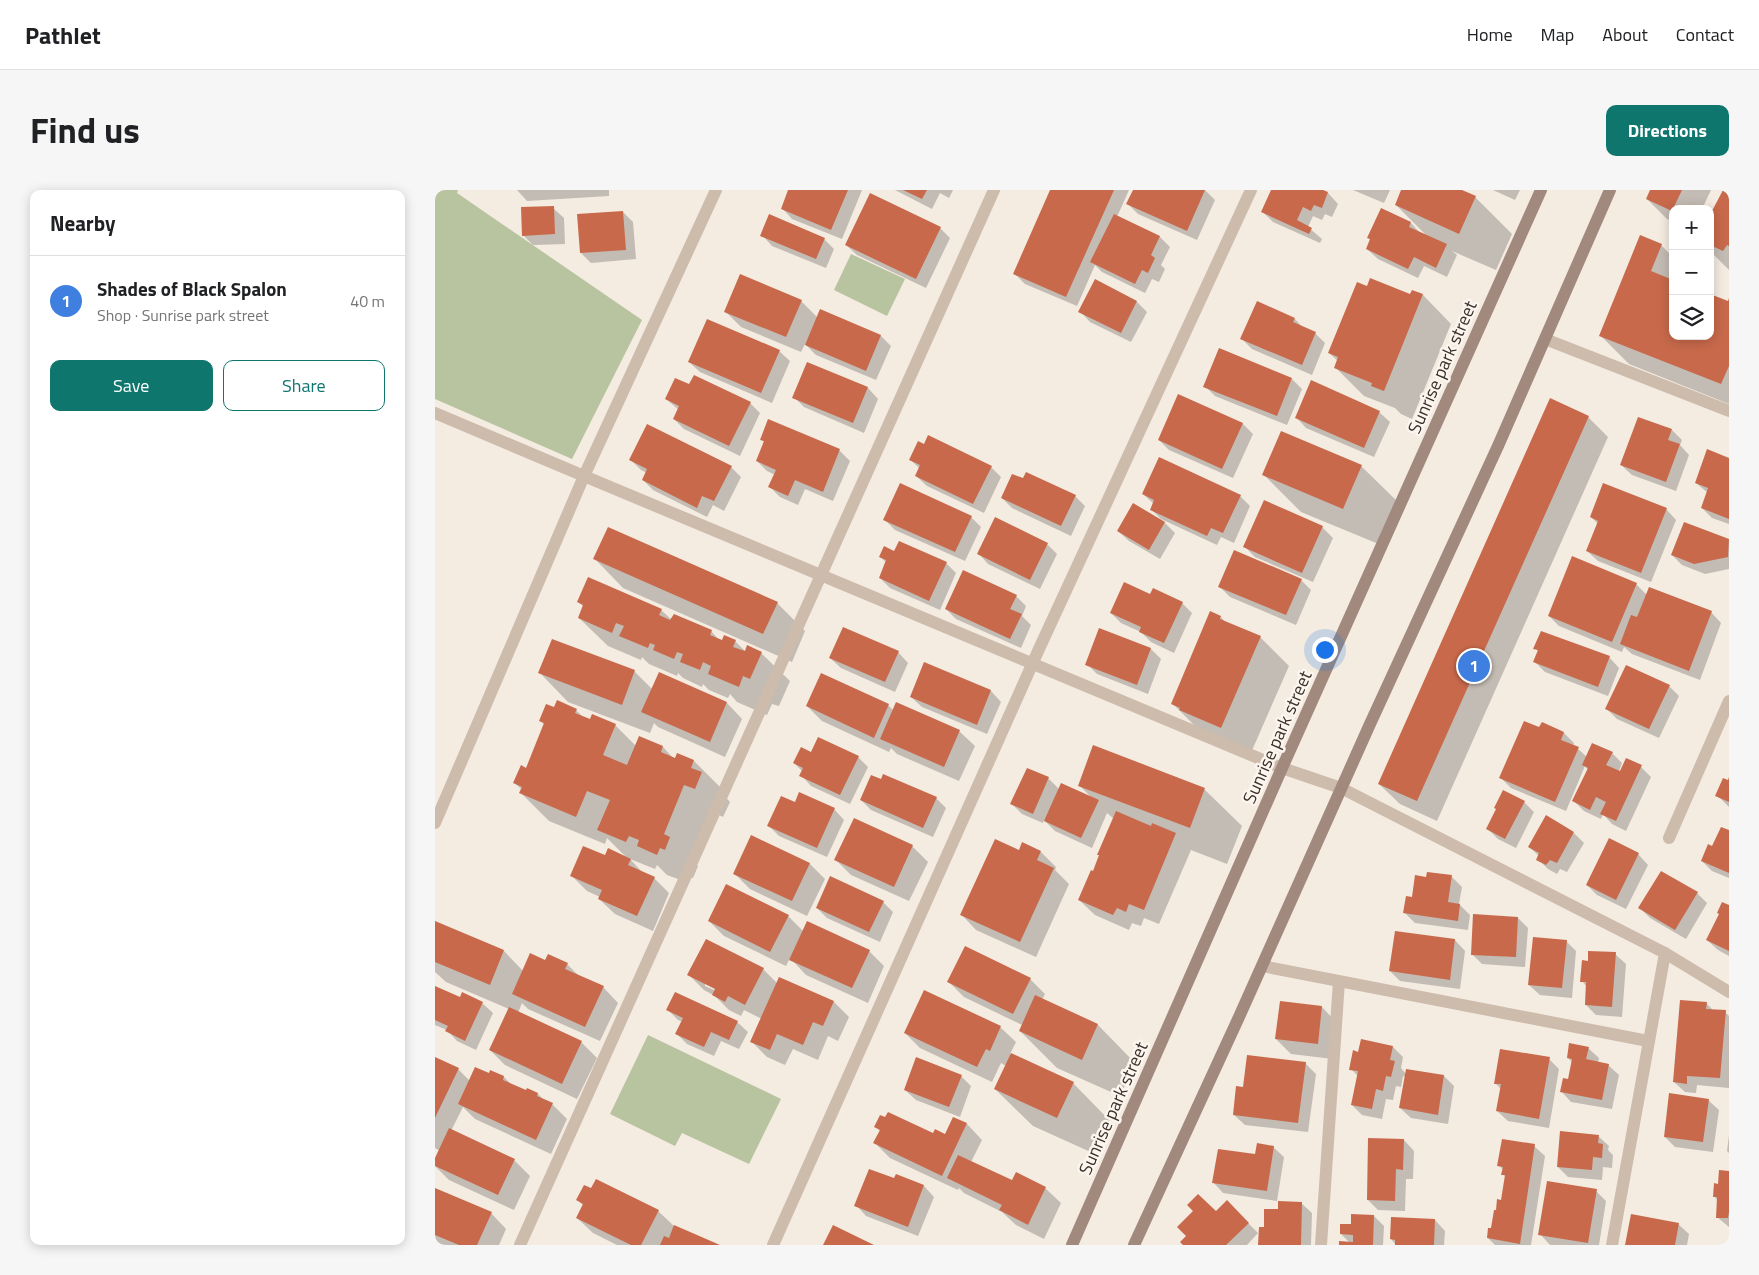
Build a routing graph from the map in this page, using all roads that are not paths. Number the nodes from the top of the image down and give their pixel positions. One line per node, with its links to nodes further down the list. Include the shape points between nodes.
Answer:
1 (716, 190): 9 (street)
2 (994, 190): 10 (street)
3 (1251, 190): 11 (street)
4 (1541, 190): 13 (main road, Sunrise park street)
5 (1610, 190): 6 (main road)
6 (1545, 339): 7 (street); 14 (main road)
7 (1729, 411)
8 (435, 413): 9 (street)
9 (584, 476): 10 (street); 15 (street)
10 (821, 575): 11 (street); 22 (street)
11 (1033, 664): 13 (street); 23 (street)
12 (1729, 701): 16 (street)
13 (1282, 768): 14 (street); 24 (main road, Sunrise park street)
14 (1341, 788): 17 (street); 18 (main road)
15 (435, 823)
16 (1669, 838)
17 (1665, 953): 20 (street); 21 (street)
18 (1262, 966): 19 (street); 25 (main road)
19 (1339, 981): 21 (street); 26 (street)
20 (1729, 992)
21 (1648, 1041): 27 (street)
22 (520, 1245)
23 (773, 1245)
24 (1072, 1245)
25 (1133, 1245)
26 (1321, 1245)
27 (1612, 1245)

